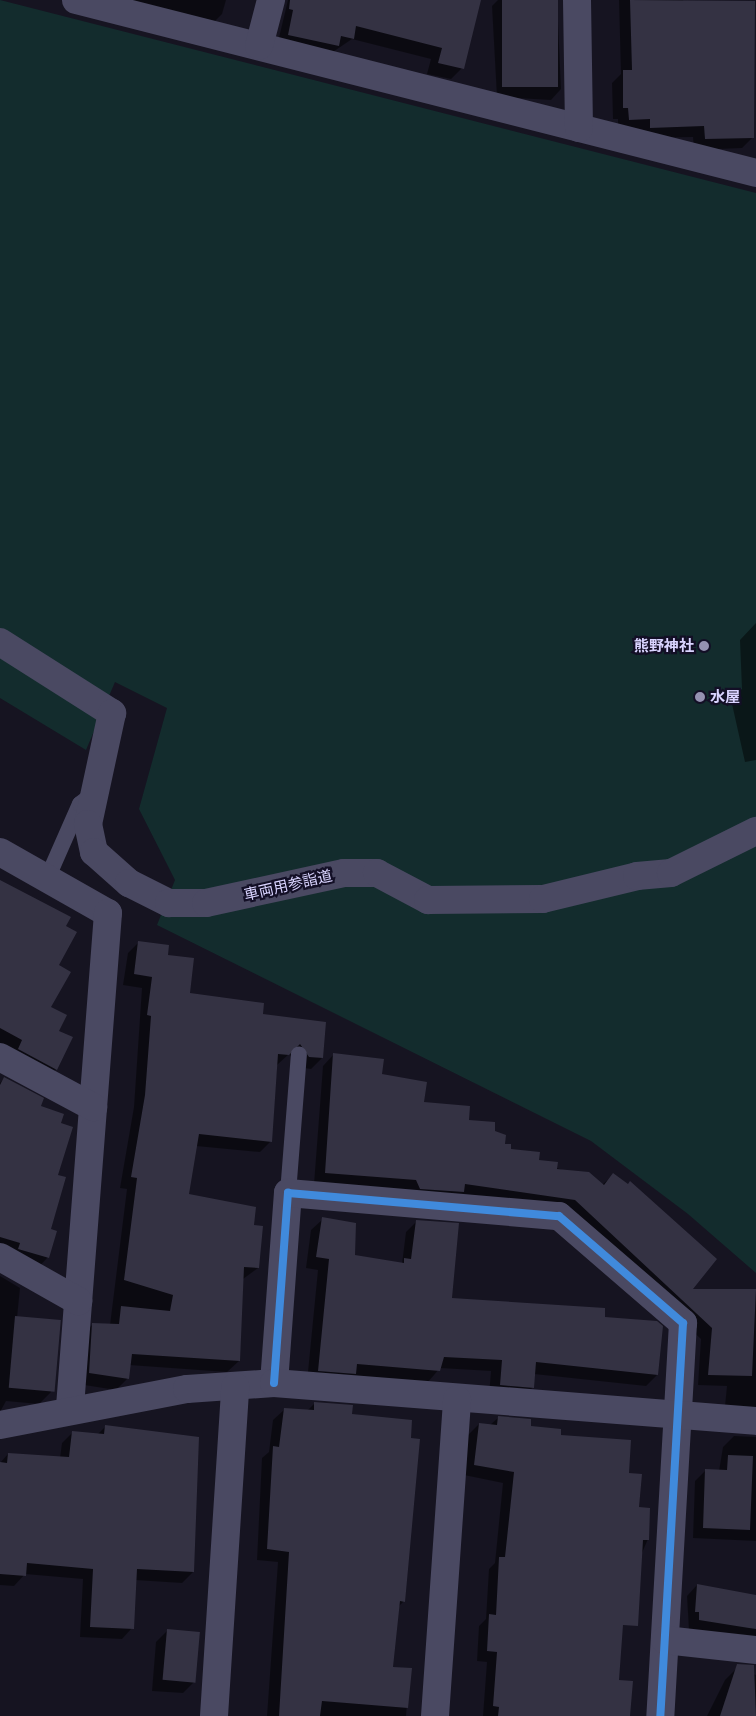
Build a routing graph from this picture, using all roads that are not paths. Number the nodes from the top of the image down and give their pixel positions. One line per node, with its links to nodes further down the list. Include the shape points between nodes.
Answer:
1 (76, 0): 4 (street)
2 (271, 0): 4 (street)
3 (577, 0): 5 (street)
4 (260, 46): 5 (street)
5 (579, 128): 6 (street)
6 (756, 173)
7 (0, 642): 8 (street, 車両用参詣道, via 112,713)
8 (94, 794): 9 (street, 車両用参詣道, via 88,824 94,852 129,883 169,903 206,903 312,877 352,873 377,873 428,900 543,900 637,876 671,873); 11 (lane, via 80,804)
9 (756, 831)
10 (0, 852): 11 (street)
11 (47, 879): 14 (street, via 108,913)
12 (298, 1054): 15 (lane)
13 (0, 1057): 14 (street)
14 (92, 1107): 17 (street)
15 (288, 1193): 18 (street); 22 (street, via 559,1216 683,1322)
16 (0, 1257): 17 (street)
17 (78, 1301): 21 (street)
18 (274, 1383): 19 (street); 20 (street)
19 (235, 1388): 21 (street, via 187,1389); 27 (street)
20 (457, 1400): 22 (street); 28 (street)
21 (70, 1411): 24 (street)
22 (677, 1416): 23 (street); 25 (street)
23 (756, 1422)
24 (0, 1425)
25 (665, 1640): 26 (street); 29 (street)
26 (756, 1650)
27 (214, 1716)
28 (435, 1716)
29 (660, 1716)

